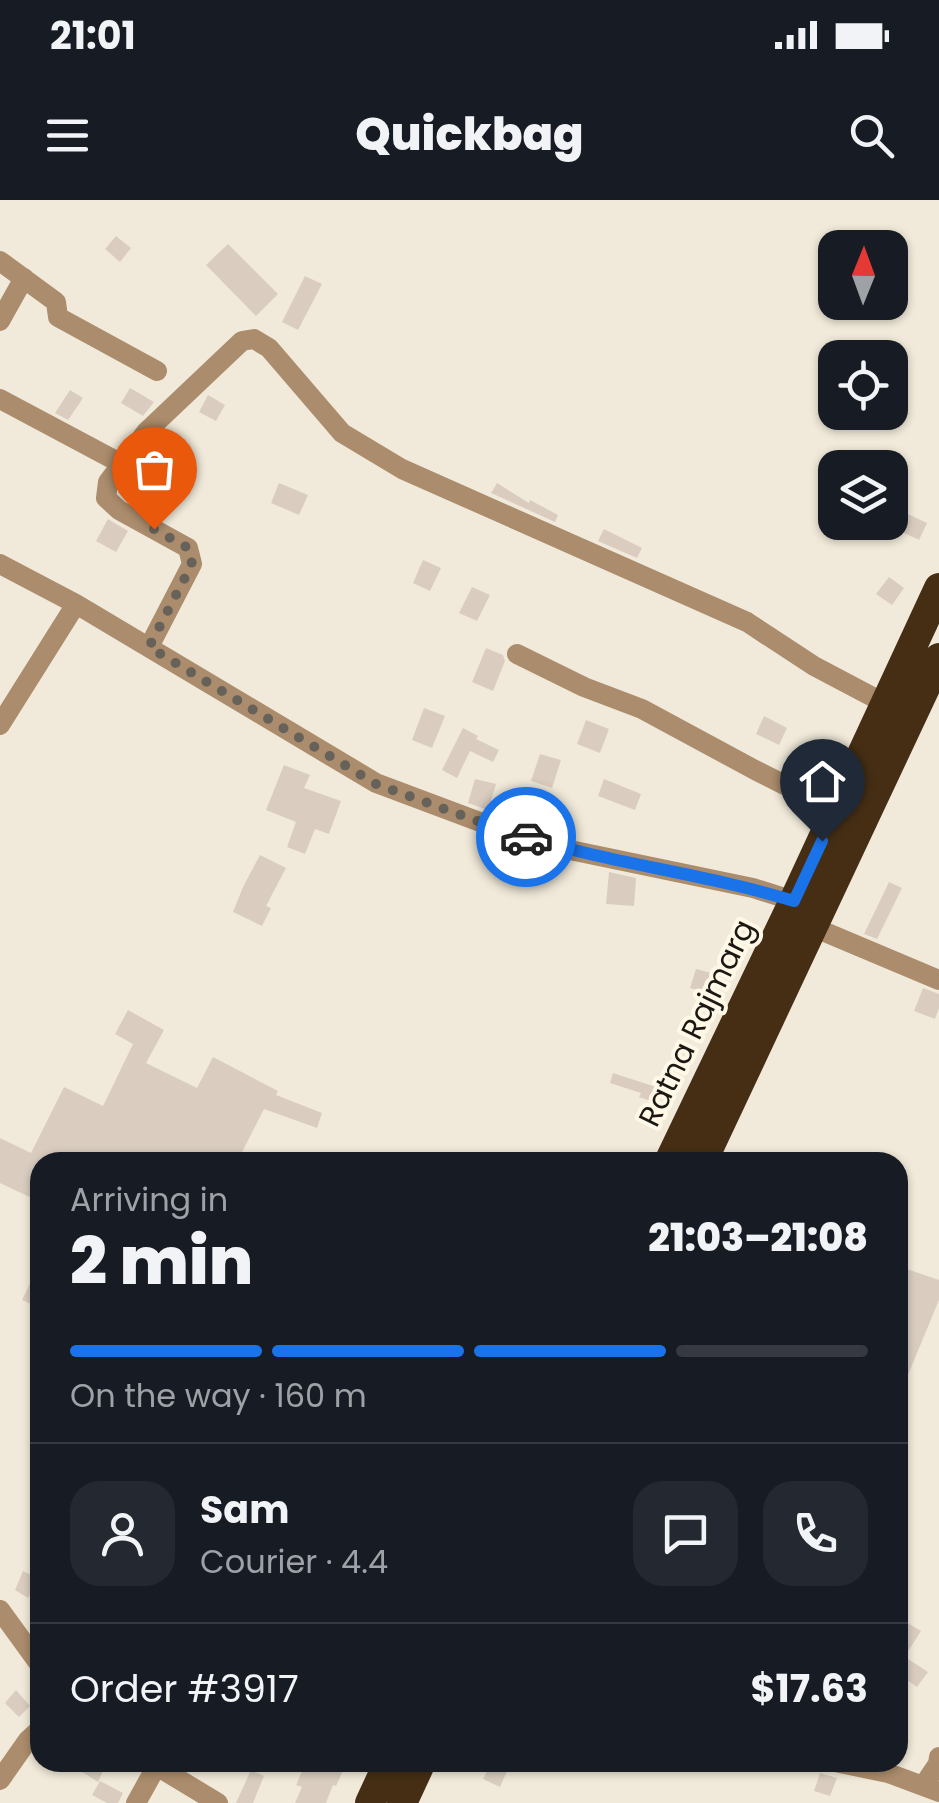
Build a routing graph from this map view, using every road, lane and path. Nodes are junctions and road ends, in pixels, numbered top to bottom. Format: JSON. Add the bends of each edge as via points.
{"nodes":[{"id":1,"x":0,"y":261,"type":"edge"},
{"id":2,"x":24,"y":278,"type":"junction"},
{"id":3,"x":0,"y":321,"type":"edge"},
{"id":4,"x":158,"y":372,"type":"dead end"},
{"id":5,"x":0,"y":399,"type":"edge"},
{"id":6,"x":122,"y":464,"type":"junction"},
{"id":7,"x":0,"y":564,"type":"edge"},
{"id":8,"x":939,"y":588,"type":"edge"},
{"id":9,"x":76,"y":604,"type":"junction"},
{"id":10,"x":149,"y":647,"type":"junction"},
{"id":11,"x":517,"y":654,"type":"dead end"},
{"id":12,"x":939,"y":658,"type":"edge"},
{"id":13,"x":886,"y":704,"type":"junction"},
{"id":14,"x":0,"y":726,"type":"edge"},
{"id":15,"x":836,"y":811,"type":"junction"},
{"id":16,"x":794,"y":901,"type":"junction"},
{"id":17,"x":813,"y":927,"type":"junction"},
{"id":18,"x":939,"y":980,"type":"edge"},
{"id":19,"x":674,"y":1152,"type":"edge"},
{"id":20,"x":707,"y":1152,"type":"edge"},
{"id":21,"x":0,"y":1610,"type":"edge"},
{"id":22,"x":30,"y":1650,"type":"edge"},
{"id":23,"x":30,"y":1738,"type":"edge"},
{"id":24,"x":939,"y":1758,"type":"edge"},
{"id":25,"x":150,"y":1772,"type":"edge"},
{"id":26,"x":165,"y":1772,"type":"edge"},
{"id":27,"x":412,"y":1772,"type":"edge"},
{"id":28,"x":888,"y":1772,"type":"edge"},
{"id":29,"x":0,"y":1780,"type":"edge"},
{"id":30,"x":931,"y":1789,"type":"edge"},
{"id":31,"x":391,"y":1794,"type":"edge"},
{"id":32,"x":136,"y":1803,"type":"edge"},
{"id":33,"x":218,"y":1803,"type":"edge"}],
"edges":[{"from":1,"to":2,"type":"street"},
{"from":2,"to":3,"type":"street"},
{"from":2,"to":4,"type":"street","via":[[56,302],[58,317]]},
{"from":5,"to":6,"type":"street"},
{"from":6,"to":10,"type":"street","via":[[108,482],[106,498],[188,548],[192,564]]},
{"from":6,"to":13,"type":"street","via":[[228,354],[254,339],[342,433],[402,469],[747,622]]},
{"from":7,"to":9,"type":"street"},
{"from":8,"to":13,"type":"highway","name":"Ratna Rajmarg"},
{"from":9,"to":10,"type":"street"},
{"from":9,"to":14,"type":"street"},
{"from":10,"to":16,"type":"street","via":[[376,784],[570,850]]},
{"from":11,"to":15,"type":"street","via":[[642,709]]},
{"from":12,"to":17,"type":"highway","name":"Ratna Rajmarg"},
{"from":13,"to":15,"type":"highway","name":"Ratna Rajmarg"},
{"from":15,"to":16,"type":"highway","name":"Ratna Rajmarg"},
{"from":16,"to":19,"type":"highway","name":"Ratna Rajmarg"},
{"from":17,"to":18,"type":"street"},
{"from":17,"to":20,"type":"highway","name":"Ratna Rajmarg"},
{"from":21,"to":22,"type":"street"},
{"from":23,"to":29,"type":"street"},
{"from":24,"to":30,"type":"street"},
{"from":25,"to":32,"type":"street"},
{"from":26,"to":33,"type":"street"},
{"from":27,"to":31,"type":"highway"},
{"from":28,"to":30,"type":"street"}]}
